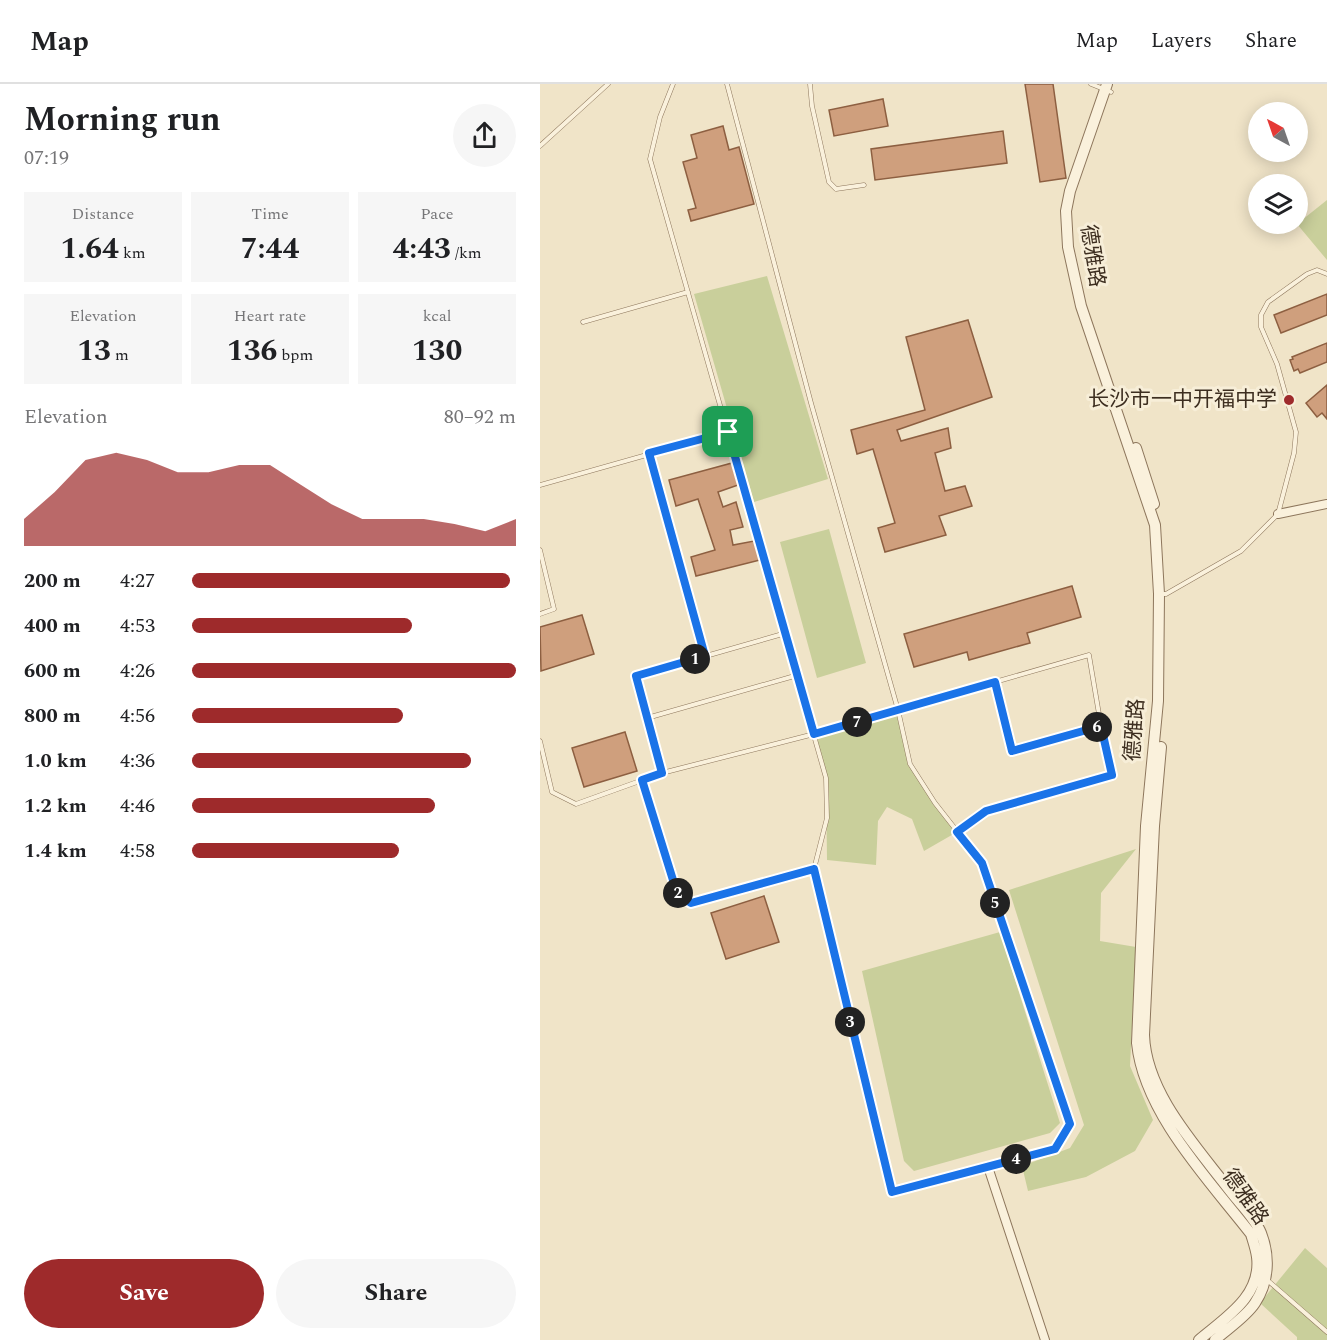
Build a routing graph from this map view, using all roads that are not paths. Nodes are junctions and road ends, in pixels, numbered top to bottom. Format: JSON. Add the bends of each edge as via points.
{"nodes":[{"id":1,"x":608,"y":84,"type":"edge"},
{"id":2,"x":673,"y":84,"type":"edge"},
{"id":3,"x":727,"y":84,"type":"edge"},
{"id":4,"x":810,"y":84,"type":"edge"},
{"id":5,"x":1090,"y":84,"type":"edge"},
{"id":6,"x":1109,"y":87,"type":"edge"},
{"id":7,"x":540,"y":146,"type":"edge"},
{"id":8,"x":864,"y":185,"type":"dead end"},
{"id":9,"x":1327,"y":274,"type":"edge"},
{"id":10,"x":688,"y":292,"type":"junction"},
{"id":11,"x":583,"y":321,"type":"dead end"},
{"id":12,"x":728,"y":432,"type":"junction"},
{"id":13,"x":649,"y":453,"type":"junction"},
{"id":14,"x":540,"y":485,"type":"edge"},
{"id":15,"x":1327,"y":504,"type":"edge"},
{"id":16,"x":1278,"y":514,"type":"junction"},
{"id":17,"x":540,"y":550,"type":"edge"},
{"id":18,"x":1163,"y":594,"type":"junction"},
{"id":19,"x":540,"y":614,"type":"edge"},
{"id":20,"x":786,"y":633,"type":"junction"},
{"id":21,"x":705,"y":656,"type":"junction"},
{"id":22,"x":798,"y":675,"type":"junction"},
{"id":23,"x":995,"y":682,"type":"junction"},
{"id":24,"x":898,"y":710,"type":"junction"},
{"id":25,"x":647,"y":718,"type":"junction"},
{"id":26,"x":1101,"y":726,"type":"junction"},
{"id":27,"x":814,"y":734,"type":"junction"},
{"id":28,"x":540,"y":741,"type":"edge"},
{"id":29,"x":662,"y":773,"type":"junction"},
{"id":30,"x":642,"y":780,"type":"junction"},
{"id":31,"x":957,"y":832,"type":"junction"},
{"id":32,"x":814,"y":869,"type":"junction"},
{"id":33,"x":988,"y":1167,"type":"junction"},
{"id":34,"x":1266,"y":1279,"type":"junction"},
{"id":35,"x":1327,"y":1332,"type":"edge"},
{"id":36,"x":1045,"y":1340,"type":"edge"},
{"id":37,"x":1199,"y":1340,"type":"edge"},
{"id":38,"x":1215,"y":1340,"type":"edge"}],
"edges":[{"from":1,"to":7,"type":"lane"},
{"from":2,"to":10,"type":"lane","via":[[650,159]]},
{"from":3,"to":24,"type":"lane","via":[[811,403]]},
{"from":4,"to":8,"type":"lane","via":[[829,182],[836,189]]},
{"from":5,"to":6,"type":"lane"},
{"from":6,"to":18,"type":"street","name":"德雅路","via":[[1075,196],[1072,244],[1086,302],[1161,526]]},
{"from":9,"to":16,"type":"lane","via":[[1317,270],[1307,274],[1268,302],[1261,315],[1261,327],[1277,364],[1296,432]]},
{"from":10,"to":11,"type":"lane"},
{"from":10,"to":12,"type":"lane"},
{"from":12,"to":13,"type":"lane"},
{"from":12,"to":20,"type":"lane"},
{"from":13,"to":14,"type":"lane"},
{"from":13,"to":21,"type":"lane"},
{"from":15,"to":16,"type":"street"},
{"from":16,"to":18,"type":"lane","via":[[1241,551]]},
{"from":17,"to":19,"type":"lane","via":[[554,609]]},
{"from":18,"to":34,"type":"street","name":"德雅路","via":[[1164,700],[1154,826],[1145,1045],[1150,1068],[1174,1118],[1260,1231],[1268,1263]]},
{"from":18,"to":37,"type":"street","name":"德雅路","via":[[1146,826],[1138,1059],[1166,1124],[1251,1234],[1257,1255],[1257,1274],[1247,1297]]},
{"from":20,"to":21,"type":"lane"},
{"from":20,"to":22,"type":"lane"},
{"from":21,"to":25,"type":"lane","via":[[636,676]]},
{"from":22,"to":25,"type":"lane"},
{"from":22,"to":27,"type":"lane"},
{"from":23,"to":24,"type":"lane"},
{"from":23,"to":26,"type":"lane","via":[[1012,751]]},
{"from":23,"to":26,"type":"lane","via":[[1089,655]]},
{"from":24,"to":27,"type":"lane"},
{"from":24,"to":31,"type":"lane","via":[[910,764]]},
{"from":25,"to":29,"type":"lane"},
{"from":26,"to":31,"type":"lane","via":[[1112,775],[986,811]]},
{"from":27,"to":29,"type":"lane"},
{"from":27,"to":32,"type":"lane","via":[[826,778],[827,818]]},
{"from":28,"to":30,"type":"lane","via":[[552,792],[576,804]]},
{"from":29,"to":30,"type":"lane"},
{"from":30,"to":32,"type":"lane","via":[[677,893],[691,903]]},
{"from":31,"to":33,"type":"lane","via":[[982,863],[1070,1124],[1055,1149]]},
{"from":32,"to":33,"type":"lane","via":[[892,1192]]},
{"from":33,"to":36,"type":"street"},
{"from":34,"to":35,"type":"lane"},
{"from":34,"to":38,"type":"street","name":"德雅路","via":[[1255,1304]]}]}
